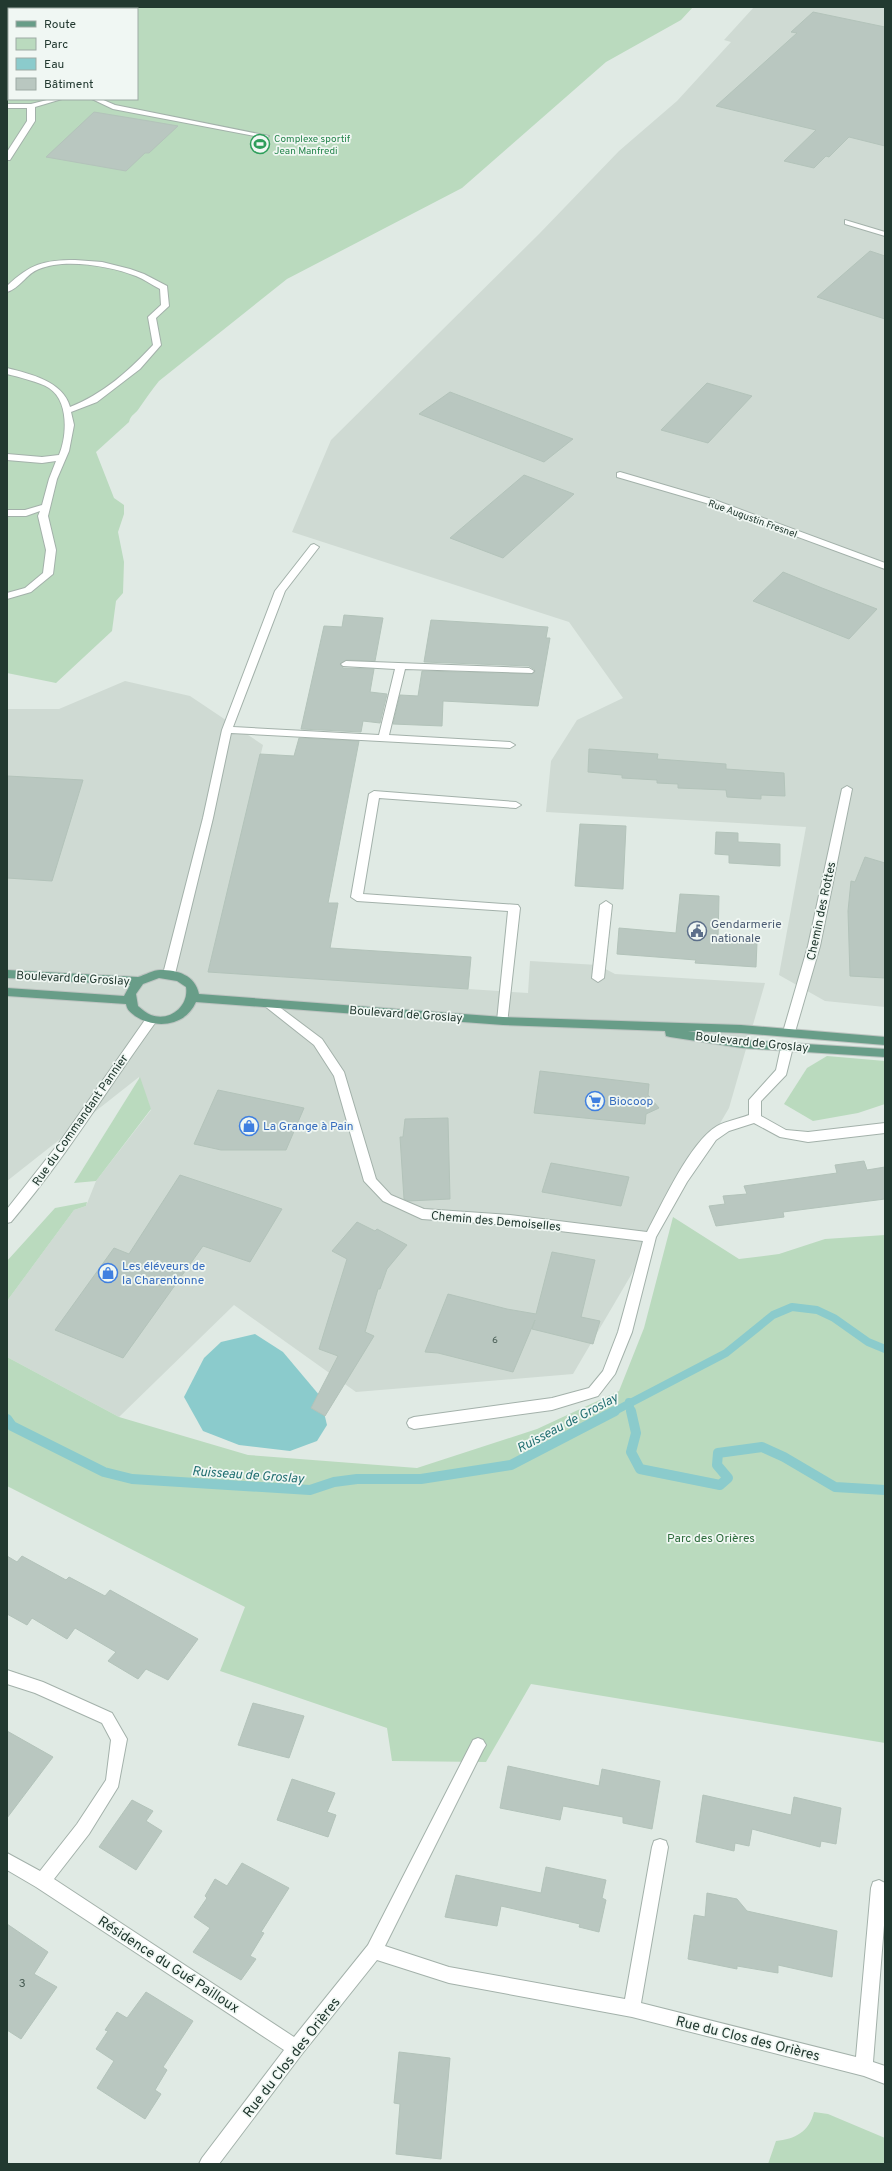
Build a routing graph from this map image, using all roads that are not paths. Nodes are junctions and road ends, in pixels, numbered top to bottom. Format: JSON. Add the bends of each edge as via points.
{"nodes":[{"id":1,"x":55,"y":100,"type":"edge"},
{"id":2,"x":97,"y":100,"type":"edge"},
{"id":3,"x":7,"y":106,"type":"edge"},
{"id":4,"x":31,"y":106,"type":"junction"},
{"id":5,"x":265,"y":136,"type":"dead end"},
{"id":6,"x":7,"y":158,"type":"edge"},
{"id":7,"x":848,"y":222,"type":"dead end"},
{"id":8,"x":885,"y":234,"type":"edge"},
{"id":9,"x":7,"y":290,"type":"edge"},
{"id":10,"x":7,"y":371,"type":"edge"},
{"id":11,"x":67,"y":411,"type":"junction"},
{"id":12,"x":7,"y":457,"type":"edge"},
{"id":13,"x":63,"y":457,"type":"junction"},
{"id":14,"x":620,"y":475,"type":"dead end"},
{"id":15,"x":46,"y":506,"type":"junction"},
{"id":16,"x":7,"y":513,"type":"edge"},
{"id":17,"x":314,"y":547,"type":"dead end"},
{"id":18,"x":885,"y":566,"type":"edge"},
{"id":19,"x":7,"y":596,"type":"edge"},
{"id":20,"x":346,"y":664,"type":"dead end"},
{"id":21,"x":401,"y":666,"type":"junction"},
{"id":22,"x":529,"y":671,"type":"dead end"},
{"id":23,"x":227,"y":730,"type":"junction"},
{"id":24,"x":383,"y":738,"type":"junction"},
{"id":25,"x":510,"y":745,"type":"dead end"},
{"id":26,"x":847,"y":789,"type":"dead end"},
{"id":27,"x":516,"y":805,"type":"dead end"},
{"id":28,"x":606,"y":905,"type":"dead end"},
{"id":29,"x":7,"y":974,"type":"edge"},
{"id":30,"x":169,"y":974,"type":"junction"},
{"id":31,"x":598,"y":978,"type":"dead end"},
{"id":32,"x":139,"y":982,"type":"junction"},
{"id":33,"x":7,"y":992,"type":"edge"},
{"id":34,"x":194,"y":998,"type":"junction"},
{"id":35,"x":129,"y":1000,"type":"junction"},
{"id":36,"x":270,"y":1004,"type":"junction"},
{"id":37,"x":151,"y":1020,"type":"junction"},
{"id":38,"x":503,"y":1021,"type":"junction"},
{"id":39,"x":620,"y":1026,"type":"junction"},
{"id":40,"x":789,"y":1032,"type":"junction"},
{"id":41,"x":885,"y":1040,"type":"edge"},
{"id":42,"x":787,"y":1047,"type":"junction"},
{"id":43,"x":885,"y":1053,"type":"edge"},
{"id":44,"x":755,"y":1118,"type":"junction"},
{"id":45,"x":885,"y":1128,"type":"edge"},
{"id":46,"x":7,"y":1218,"type":"edge"},
{"id":47,"x":650,"y":1237,"type":"junction"},
{"id":48,"x":414,"y":1423,"type":"dead end"},
{"id":49,"x":7,"y":1677,"type":"edge"},
{"id":50,"x":478,"y":1745,"type":"dead end"},
{"id":51,"x":660,"y":1847,"type":"dead end"},
{"id":52,"x":7,"y":1861,"type":"edge"},
{"id":53,"x":42,"y":1881,"type":"junction"},
{"id":54,"x":879,"y":1888,"type":"dead end"},
{"id":55,"x":374,"y":1951,"type":"junction"},
{"id":56,"x":632,"y":2008,"type":"junction"},
{"id":57,"x":296,"y":2048,"type":"junction"},
{"id":58,"x":864,"y":2067,"type":"junction"},
{"id":59,"x":885,"y":2076,"type":"edge"},
{"id":60,"x":208,"y":2164,"type":"edge"}],
"edges":[{"from":1,"to":4,"type":"street"},
{"from":2,"to":5,"type":"street","via":[[113,107]]},
{"from":3,"to":4,"type":"street"},
{"from":4,"to":6,"type":"street","via":[[31,121]]},
{"from":7,"to":8,"type":"street"},
{"from":9,"to":11,"type":"street","via":[[37,266],[65,261],[123,269],[164,288],[165,306],[152,317],[157,345],[137,367],[94,400]]},
{"from":10,"to":11,"type":"street","via":[[52,386],[64,401]]},
{"from":11,"to":13,"type":"street","via":[[70,425]]},
{"from":12,"to":13,"type":"street","via":[[42,460]]},
{"from":13,"to":15,"type":"street","via":[[53,479]]},
{"from":14,"to":18,"type":"street","name":"Rue Augustin Fresnel","via":[[709,501]]},
{"from":15,"to":16,"type":"street","via":[[26,513]]},
{"from":15,"to":19,"type":"street","via":[[43,516],[51,550],[48,574],[28,590]]},
{"from":17,"to":23,"type":"street","via":[[280,591]]},
{"from":20,"to":21,"type":"street"},
{"from":21,"to":22,"type":"street"},
{"from":21,"to":24,"type":"street"},
{"from":23,"to":24,"type":"street"},
{"from":23,"to":30,"type":"street"},
{"from":24,"to":25,"type":"street"},
{"from":26,"to":40,"type":"street","name":"Chemin des Rottes","via":[[814,946]]},
{"from":27,"to":38,"type":"street","via":[[374,794],[358,897],[514,908]]},
{"from":28,"to":31,"type":"street"},
{"from":29,"to":32,"type":"main road","name":"Boulevard de Groslay"},
{"from":30,"to":32,"type":"main road","via":[[148,977]]},
{"from":30,"to":34,"type":"main road","via":[[182,978],[191,985]]},
{"from":32,"to":35,"type":"main road","via":[[130,994]]},
{"from":33,"to":35,"type":"main road","name":"Boulevard de Groslay"},
{"from":34,"to":36,"type":"main road","name":"Boulevard de Groslay"},
{"from":34,"to":37,"type":"main road","via":[[180,1015],[164,1020]]},
{"from":35,"to":37,"type":"main road","via":[[136,1012]]},
{"from":36,"to":38,"type":"main road","name":"Boulevard de Groslay"},
{"from":36,"to":47,"type":"street","name":"Chemin des Demoiselles","via":[[318,1042],[340,1075],[370,1181],[387,1198],[422,1214],[510,1220]]},
{"from":37,"to":46,"type":"street","name":"Rue du Commandant Pannier","via":[[64,1148],[26,1198]]},
{"from":38,"to":39,"type":"main road","name":"Boulevard de Groslay"},
{"from":39,"to":40,"type":"main road","name":"Boulevard de Groslay"},
{"from":39,"to":42,"type":"main road","name":"Boulevard de Groslay","via":[[742,1044]]},
{"from":40,"to":41,"type":"main road","name":"Boulevard de Groslay"},
{"from":42,"to":43,"type":"main road","name":"Boulevard de Groslay"},
{"from":42,"to":44,"type":"street","via":[[782,1072],[755,1100]]},
{"from":44,"to":45,"type":"street","via":[[784,1134],[808,1137]]},
{"from":44,"to":47,"type":"street","via":[[720,1130],[707,1141]]},
{"from":47,"to":48,"type":"street","via":[[625,1332],[608,1374],[593,1392],[552,1404]]},
{"from":49,"to":53,"type":"street","via":[[38,1687],[107,1718],[118,1739],[113,1782],[83,1829]]},
{"from":50,"to":55,"type":"street","name":"Rue du Clos des Orières"},
{"from":51,"to":56,"type":"street"},
{"from":52,"to":53,"type":"street","name":"Résidence du Gué Pailloux"},
{"from":53,"to":57,"type":"street","name":"Résidence du Gué Pailloux"},
{"from":54,"to":58,"type":"street"},
{"from":55,"to":56,"type":"street","name":"Rue du Clos des Orières","via":[[449,1975]]},
{"from":55,"to":57,"type":"street","name":"Rue du Clos des Orières"},
{"from":56,"to":58,"type":"street","name":"Rue du Clos des Orières"},
{"from":57,"to":60,"type":"street","name":"Rue du Clos des Orières"},
{"from":58,"to":59,"type":"street","name":"Rue du Clos des Orières"}]}
